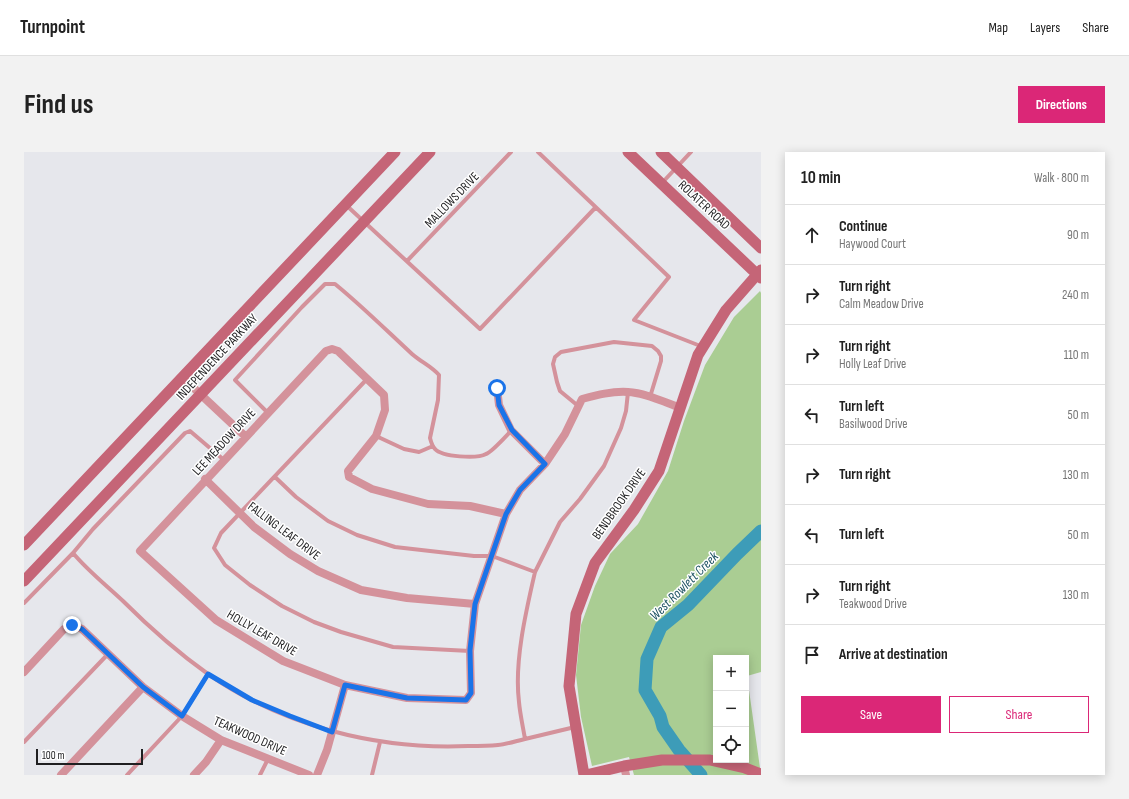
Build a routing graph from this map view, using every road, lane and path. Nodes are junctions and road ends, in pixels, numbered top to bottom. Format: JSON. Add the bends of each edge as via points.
{"nodes":[{"id":1,"x":395,"y":152,"type":"edge"},
{"id":2,"x":430,"y":152,"type":"edge"},
{"id":3,"x":511,"y":152,"type":"edge"},
{"id":4,"x":538,"y":152,"type":"edge"},
{"id":5,"x":628,"y":152,"type":"edge"},
{"id":6,"x":661,"y":152,"type":"edge"},
{"id":7,"x":691,"y":152,"type":"edge"},
{"id":8,"x":677,"y":167,"type":"junction"},
{"id":9,"x":661,"y":184,"type":"junction"},
{"id":10,"x":345,"y":205,"type":"junction"},
{"id":11,"x":595,"y":208,"type":"junction"},
{"id":12,"x":364,"y":222,"type":"junction"},
{"id":13,"x":761,"y":248,"type":"edge"},
{"id":14,"x":407,"y":261,"type":"junction"},
{"id":15,"x":760,"y":274,"type":"edge"},
{"id":16,"x":703,"y":348,"type":"junction"},
{"id":17,"x":182,"y":377,"type":"junction"},
{"id":18,"x":367,"y":379,"type":"junction"},
{"id":19,"x":497,"y":388,"type":"dead end"},
{"id":20,"x":628,"y":392,"type":"junction"},
{"id":21,"x":200,"y":394,"type":"junction"},
{"id":22,"x":650,"y":397,"type":"junction"},
{"id":23,"x":579,"y":402,"type":"junction"},
{"id":24,"x":681,"y":408,"type":"junction"},
{"id":25,"x":268,"y":413,"type":"junction"},
{"id":26,"x":512,"y":430,"type":"junction"},
{"id":27,"x":376,"y":436,"type":"junction"},
{"id":28,"x":246,"y":437,"type":"junction"},
{"id":29,"x":433,"y":446,"type":"junction"},
{"id":30,"x":224,"y":460,"type":"junction"},
{"id":31,"x":545,"y":464,"type":"junction"},
{"id":32,"x":275,"y":477,"type":"junction"},
{"id":33,"x":205,"y":480,"type":"junction"},
{"id":34,"x":240,"y":513,"type":"junction"},
{"id":35,"x":506,"y":514,"type":"junction"},
{"id":36,"x":24,"y":545,"type":"edge"},
{"id":37,"x":140,"y":551,"type":"joint"},
{"id":38,"x":73,"y":553,"type":"junction"},
{"id":39,"x":492,"y":556,"type":"junction"},
{"id":40,"x":535,"y":572,"type":"junction"},
{"id":41,"x":24,"y":581,"type":"edge"},
{"id":42,"x":24,"y":603,"type":"edge"},
{"id":43,"x":475,"y":604,"type":"junction"},
{"id":44,"x":470,"y":650,"type":"junction"},
{"id":45,"x":108,"y":654,"type":"junction"},
{"id":46,"x":24,"y":672,"type":"edge"},
{"id":47,"x":208,"y":674,"type":"junction"},
{"id":48,"x":345,"y":685,"type":"junction"},
{"id":49,"x":143,"y":687,"type":"junction"},
{"id":50,"x":182,"y":716,"type":"junction"},
{"id":51,"x":576,"y":727,"type":"junction"},
{"id":52,"x":332,"y":732,"type":"junction"},
{"id":53,"x":525,"y":739,"type":"junction"},
{"id":54,"x":221,"y":740,"type":"junction"},
{"id":55,"x":24,"y":742,"type":"edge"},
{"id":56,"x":380,"y":742,"type":"junction"},
{"id":57,"x":268,"y":759,"type":"junction"},
{"id":58,"x":625,"y":770,"type":"edge"},
{"id":59,"x":761,"y":774,"type":"edge"},
{"id":60,"x":61,"y":775,"type":"edge"},
{"id":61,"x":127,"y":775,"type":"edge"},
{"id":62,"x":194,"y":775,"type":"edge"},
{"id":63,"x":260,"y":775,"type":"edge"},
{"id":64,"x":309,"y":775,"type":"edge"},
{"id":65,"x":317,"y":775,"type":"edge"},
{"id":66,"x":372,"y":775,"type":"edge"},
{"id":67,"x":585,"y":775,"type":"edge"}],
"edges":[{"from":1,"to":10,"type":"main road","name":"INDEPENDENCE PARKWAY"},
{"from":2,"to":12,"type":"main road","name":"INDEPENDENCE PARKWAY"},
{"from":3,"to":14,"type":"lane","name":"MALLOWS DRIVE"},
{"from":4,"to":11,"type":"lane"},
{"from":5,"to":9,"type":"main road","name":"ROLATER ROAD"},
{"from":6,"to":8,"type":"main road","name":"ROLATER ROAD"},
{"from":7,"to":8,"type":"lane"},
{"from":8,"to":9,"type":"lane"},
{"from":8,"to":13,"type":"main road","name":"ROLATER ROAD"},
{"from":9,"to":15,"type":"main road","name":"ROLATER ROAD"},
{"from":10,"to":12,"type":"lane"},
{"from":10,"to":17,"type":"main road","name":"INDEPENDENCE PARKWAY"},
{"from":11,"to":14,"type":"lane","via":[[480,329]]},
{"from":11,"to":16,"type":"lane","via":[[669,277],[634,320]]},
{"from":12,"to":14,"type":"lane"},
{"from":12,"to":21,"type":"main road","name":"INDEPENDENCE PARKWAY"},
{"from":15,"to":16,"type":"main road","name":"BENDBROOK DRIVE","via":[[726,310]]},
{"from":16,"to":24,"type":"main road","name":"BENDBROOK DRIVE","via":[[698,355]]},
{"from":17,"to":21,"type":"street"},
{"from":17,"to":36,"type":"main road","name":"INDEPENDENCE PARKWAY"},
{"from":18,"to":25,"type":"street","name":"LEE MEADOW DRIVE","via":[[338,351],[326,351]]},
{"from":18,"to":27,"type":"street","via":[[384,395],[384,410]]},
{"from":18,"to":32,"type":"lane"},
{"from":19,"to":26,"type":"street","via":[[499,405]]},
{"from":20,"to":22,"type":"street"},
{"from":20,"to":23,"type":"street","via":[[606,394]]},
{"from":20,"to":40,"type":"lane","via":[[621,428],[604,466],[560,522]]},
{"from":21,"to":28,"type":"street"},
{"from":21,"to":41,"type":"main road","name":"INDEPENDENCE PARKWAY"},
{"from":22,"to":23,"type":"lane","via":[[662,361],[658,351],[652,346],[614,342],[561,352],[555,357],[553,364],[560,391]]},
{"from":22,"to":24,"type":"street"},
{"from":23,"to":31,"type":"street","via":[[565,434]]},
{"from":24,"to":51,"type":"main road","name":"BENDBROOK DRIVE","via":[[659,472],[595,563],[576,614],[569,686]]},
{"from":25,"to":28,"type":"street","name":"LEE MEADOW DRIVE"},
{"from":25,"to":29,"type":"lane","via":[[235,380],[325,284],[335,284],[414,356],[439,375],[438,400],[430,438]]},
{"from":26,"to":29,"type":"lane","via":[[487,454],[476,457],[446,455]]},
{"from":26,"to":31,"type":"street"},
{"from":27,"to":29,"type":"lane","via":[[404,449],[419,452]]},
{"from":27,"to":35,"type":"street","via":[[348,472],[349,477],[372,489],[428,504],[470,506]]},
{"from":28,"to":30,"type":"street","name":"LEE MEADOW DRIVE"},
{"from":30,"to":33,"type":"street","name":"LEE MEADOW DRIVE"},
{"from":30,"to":38,"type":"lane","via":[[190,431],[184,433]]},
{"from":31,"to":35,"type":"street","via":[[520,490]]},
{"from":32,"to":34,"type":"lane"},
{"from":32,"to":39,"type":"lane","via":[[328,521],[357,535],[395,547]]},
{"from":33,"to":34,"type":"street","name":"FALLING LEAF DRIVE"},
{"from":33,"to":37,"type":"street","name":"LEE MEADOW DRIVE"},
{"from":34,"to":43,"type":"street","name":"FALLING LEAF DRIVE","via":[[290,554],[318,571],[361,590],[407,598]]},
{"from":34,"to":44,"type":"lane","via":[[221,533],[214,548],[225,565],[282,606],[341,632],[394,647]]},
{"from":35,"to":39,"type":"street"},
{"from":37,"to":48,"type":"street","name":"HOLLY LEAF DRIVE","via":[[216,620],[283,661]]},
{"from":38,"to":42,"type":"lane"},
{"from":38,"to":47,"type":"lane","via":[[136,614]]},
{"from":39,"to":40,"type":"lane"},
{"from":39,"to":43,"type":"street"},
{"from":40,"to":53,"type":"lane","via":[[519,662],[518,702]]},
{"from":43,"to":44,"type":"street"},
{"from":44,"to":48,"type":"street","name":"HOLLY LEAF DRIVE","via":[[471,693],[466,700],[407,698]]},
{"from":45,"to":46,"type":"street","name":"TEAKWOOD DRIVE","via":[[82,629],[72,625],[64,629]]},
{"from":45,"to":49,"type":"street","name":"TEAKWOOD DRIVE"},
{"from":45,"to":55,"type":"lane"},
{"from":47,"to":50,"type":"lane"},
{"from":47,"to":52,"type":"lane","via":[[252,700]]},
{"from":48,"to":52,"type":"street"},
{"from":49,"to":50,"type":"street","name":"TEAKWOOD DRIVE"},
{"from":49,"to":60,"type":"street"},
{"from":50,"to":54,"type":"street","name":"TEAKWOOD DRIVE"},
{"from":50,"to":61,"type":"lane"},
{"from":51,"to":53,"type":"lane"},
{"from":51,"to":67,"type":"main road","name":"BENDBROOK DRIVE"},
{"from":52,"to":56,"type":"lane"},
{"from":52,"to":65,"type":"street"},
{"from":53,"to":56,"type":"lane","via":[[499,745],[444,747]]},
{"from":54,"to":57,"type":"street","name":"TEAKWOOD DRIVE"},
{"from":54,"to":62,"type":"street"},
{"from":56,"to":66,"type":"lane"},
{"from":57,"to":63,"type":"lane"},
{"from":57,"to":64,"type":"street","name":"TEAKWOOD DRIVE"},
{"from":58,"to":59,"type":"main road","via":[[662,760],[710,760]]},
{"from":58,"to":67,"type":"main road"}]}
